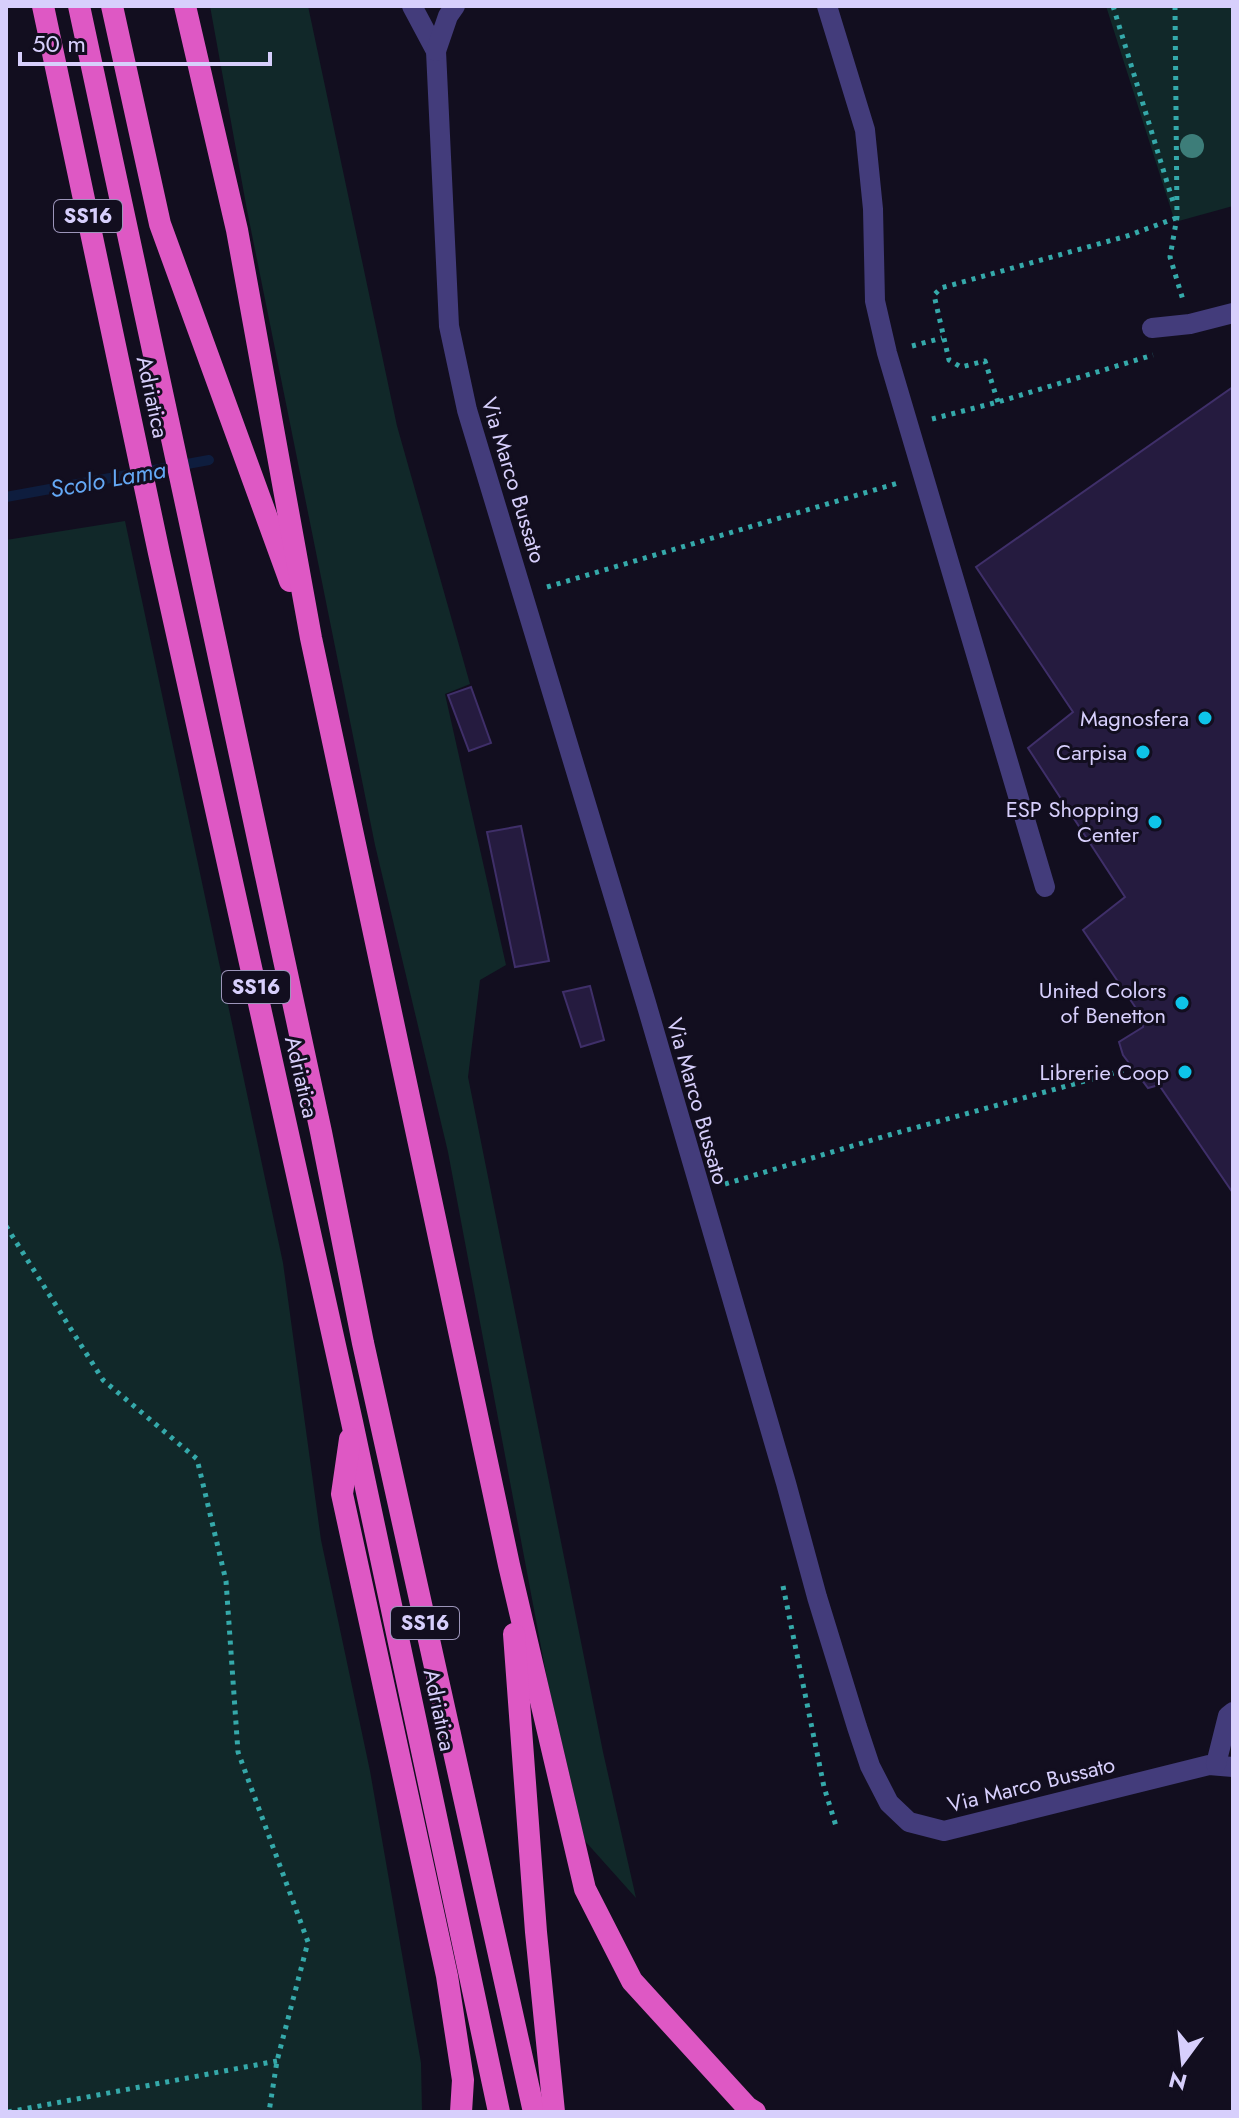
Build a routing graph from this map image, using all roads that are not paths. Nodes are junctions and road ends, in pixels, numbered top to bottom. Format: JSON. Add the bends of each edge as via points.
{"nodes":[{"id":1,"x":43,"y":6,"type":"edge"},
{"id":2,"x":79,"y":6,"type":"edge"},
{"id":3,"x":112,"y":6,"type":"edge"},
{"id":4,"x":185,"y":6,"type":"edge"},
{"id":5,"x":412,"y":6,"type":"edge"},
{"id":6,"x":455,"y":6,"type":"edge"},
{"id":7,"x":827,"y":6,"type":"edge"},
{"id":8,"x":436,"y":51,"type":"junction"},
{"id":9,"x":1233,"y":313,"type":"edge"},
{"id":10,"x":1152,"y":328,"type":"dead end"},
{"id":11,"x":311,"y":638,"type":"junction"},
{"id":12,"x":1045,"y":887,"type":"dead end"},
{"id":13,"x":352,"y":1422,"type":"junction"},
{"id":14,"x":509,"y":1565,"type":"junction"},
{"id":15,"x":1233,"y":1712,"type":"edge"},
{"id":16,"x":1225,"y":1766,"type":"edge"},
{"id":17,"x":461,"y":2112,"type":"edge"},
{"id":18,"x":499,"y":2112,"type":"edge"},
{"id":19,"x":534,"y":2112,"type":"edge"},
{"id":20,"x":554,"y":2112,"type":"edge"},
{"id":21,"x":755,"y":2112,"type":"edge"}],
"edges":[{"from":1,"to":13,"type":"highway","name":"Adriatica","number":"SS16"},
{"from":2,"to":19,"type":"highway","name":"Adriatica","number":"SS16","via":[[363,1343]]},
{"from":3,"to":11,"type":"highway","via":[[160,224]]},
{"from":4,"to":11,"type":"highway","via":[[237,230]]},
{"from":5,"to":8,"type":"street","name":"Via Marco Bussato"},
{"from":6,"to":8,"type":"street","name":"Via Marco Bussato"},
{"from":7,"to":12,"type":"street","via":[[865,130],[875,301],[891,368]]},
{"from":8,"to":16,"type":"street","name":"Via Marco Bussato","via":[[449,326],[467,410],[870,1766],[889,1803],[909,1822],[944,1831],[1163,1775]]},
{"from":9,"to":10,"type":"street"},
{"from":11,"to":14,"type":"highway"},
{"from":13,"to":17,"type":"highway","number":"SS16","via":[[342,1494],[447,1976],[463,2080]]},
{"from":13,"to":18,"type":"highway","name":"Adriatica","number":"SS16"},
{"from":14,"to":20,"type":"highway"},
{"from":14,"to":21,"type":"highway","via":[[585,1889],[632,1981]]},
{"from":15,"to":16,"type":"street","via":[[1228,1716]]}]}
